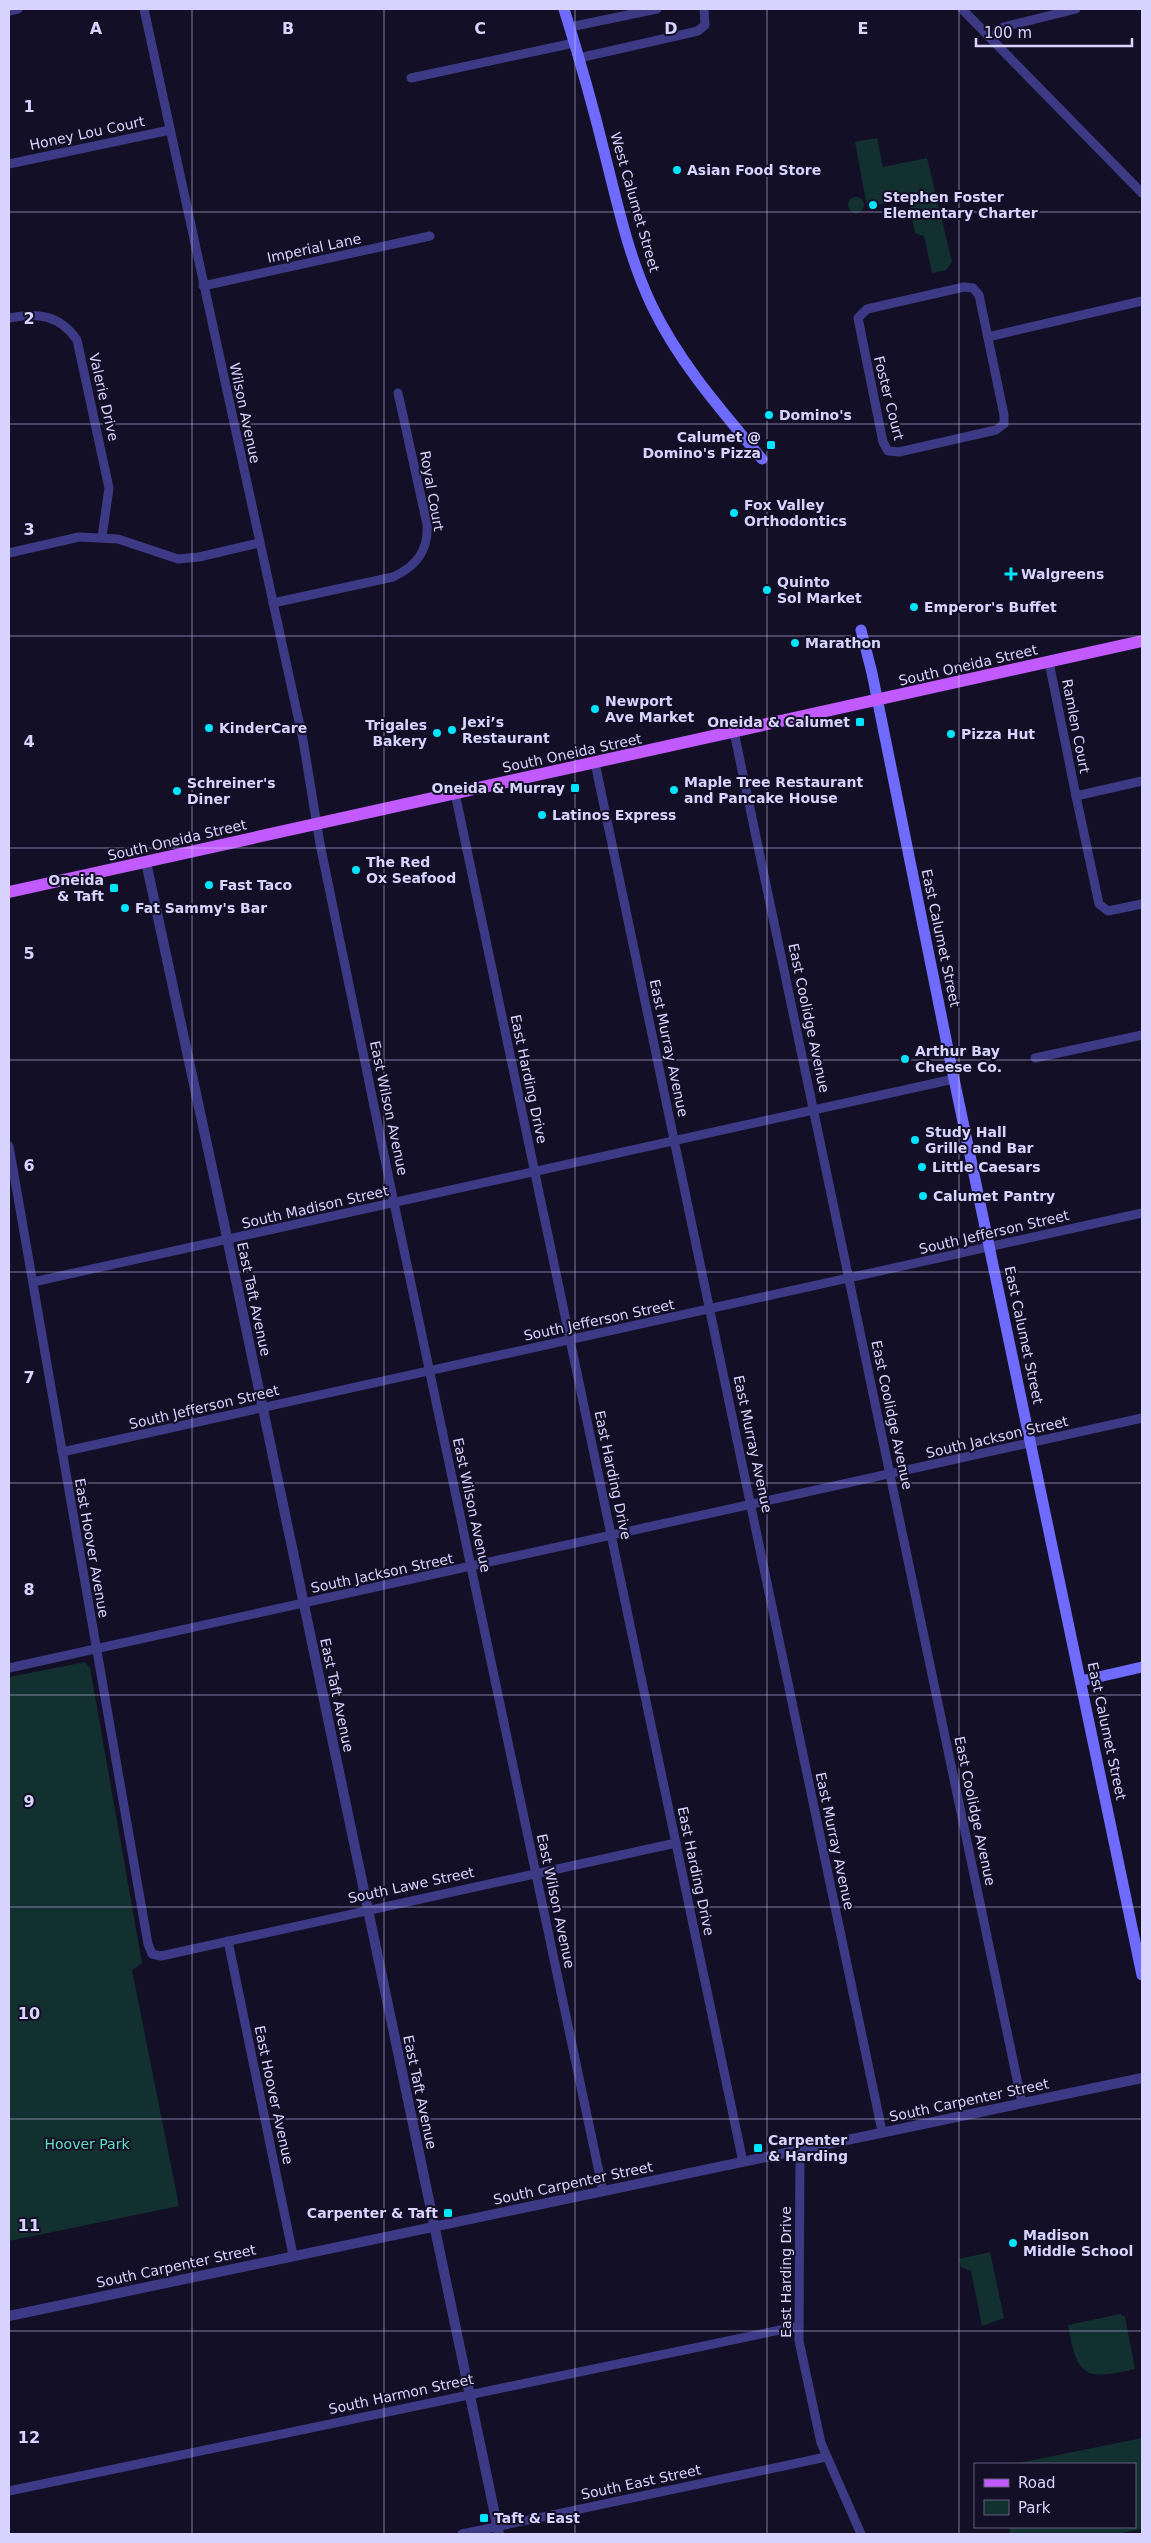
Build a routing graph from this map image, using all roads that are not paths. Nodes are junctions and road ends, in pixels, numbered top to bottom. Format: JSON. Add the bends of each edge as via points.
{"nodes":[{"id":1,"x":18,"y":9,"type":"edge"},
{"id":2,"x":144,"y":9,"type":"edge"},
{"id":3,"x":564,"y":9,"type":"edge"},
{"id":4,"x":657,"y":9,"type":"edge"},
{"id":5,"x":704,"y":9,"type":"edge"},
{"id":6,"x":962,"y":9,"type":"edge"},
{"id":7,"x":1076,"y":9,"type":"edge"},
{"id":8,"x":9,"y":11,"type":"edge"},
{"id":9,"x":570,"y":27,"type":"junction"},
{"id":10,"x":991,"y":38,"type":"junction"},
{"id":11,"x":574,"y":43,"type":"junction"},
{"id":12,"x":579,"y":58,"type":"junction"},
{"id":13,"x":411,"y":78,"type":"dead end"},
{"id":14,"x":170,"y":130,"type":"junction"},
{"id":15,"x":9,"y":164,"type":"edge"},
{"id":16,"x":1142,"y":193,"type":"edge"},
{"id":17,"x":430,"y":236,"type":"dead end"},
{"id":18,"x":203,"y":286,"type":"junction"},
{"id":19,"x":1142,"y":301,"type":"edge"},
{"id":20,"x":9,"y":318,"type":"edge"},
{"id":21,"x":988,"y":337,"type":"junction"},
{"id":22,"x":398,"y":393,"type":"dead end"},
{"id":23,"x":762,"y":460,"type":"dead end"},
{"id":24,"x":102,"y":537,"type":"junction"},
{"id":25,"x":259,"y":543,"type":"junction"},
{"id":26,"x":9,"y":553,"type":"edge"},
{"id":27,"x":273,"y":604,"type":"junction"},
{"id":28,"x":861,"y":630,"type":"dead end"},
{"id":29,"x":1142,"y":641,"type":"edge"},
{"id":30,"x":1049,"y":662,"type":"junction"},
{"id":31,"x":877,"y":700,"type":"junction"},
{"id":32,"x":734,"y":732,"type":"junction"},
{"id":33,"x":595,"y":763,"type":"junction"},
{"id":34,"x":1142,"y":781,"type":"edge"},
{"id":35,"x":455,"y":794,"type":"junction"},
{"id":36,"x":1076,"y":796,"type":"junction"},
{"id":37,"x":317,"y":824,"type":"junction"},
{"id":38,"x":146,"y":862,"type":"junction"},
{"id":39,"x":9,"y":892,"type":"edge"},
{"id":40,"x":1142,"y":904,"type":"edge"},
{"id":41,"x":1142,"y":1035,"type":"edge"},
{"id":42,"x":1036,"y":1058,"type":"dead end"},
{"id":43,"x":954,"y":1078,"type":"junction"},
{"id":44,"x":814,"y":1110,"type":"junction"},
{"id":45,"x":675,"y":1141,"type":"junction"},
{"id":46,"x":9,"y":1146,"type":"edge"},
{"id":47,"x":535,"y":1172,"type":"junction"},
{"id":48,"x":394,"y":1203,"type":"junction"},
{"id":49,"x":1142,"y":1213,"type":"edge"},
{"id":50,"x":227,"y":1240,"type":"junction"},
{"id":51,"x":990,"y":1246,"type":"junction"},
{"id":52,"x":850,"y":1279,"type":"junction"},
{"id":53,"x":33,"y":1282,"type":"junction"},
{"id":54,"x":710,"y":1310,"type":"junction"},
{"id":55,"x":570,"y":1340,"type":"junction"},
{"id":56,"x":430,"y":1371,"type":"junction"},
{"id":57,"x":263,"y":1408,"type":"junction"},
{"id":58,"x":1142,"y":1418,"type":"edge"},
{"id":59,"x":1031,"y":1443,"type":"junction"},
{"id":60,"x":62,"y":1452,"type":"junction"},
{"id":61,"x":890,"y":1475,"type":"junction"},
{"id":62,"x":752,"y":1506,"type":"junction"},
{"id":63,"x":612,"y":1536,"type":"junction"},
{"id":64,"x":471,"y":1567,"type":"junction"},
{"id":65,"x":304,"y":1604,"type":"junction"},
{"id":66,"x":96,"y":1650,"type":"junction"},
{"id":67,"x":1142,"y":1667,"type":"edge"},
{"id":68,"x":9,"y":1668,"type":"edge"},
{"id":69,"x":1081,"y":1681,"type":"junction"},
{"id":70,"x":676,"y":1843,"type":"junction"},
{"id":71,"x":536,"y":1874,"type":"junction"},
{"id":72,"x":367,"y":1910,"type":"junction"},
{"id":73,"x":228,"y":1941,"type":"junction"},
{"id":74,"x":152,"y":1954,"type":"joint"},
{"id":75,"x":1142,"y":1975,"type":"edge"},
{"id":76,"x":1142,"y":2078,"type":"edge"},
{"id":77,"x":1022,"y":2103,"type":"junction"},
{"id":78,"x":882,"y":2132,"type":"junction"},
{"id":79,"x":800,"y":2150,"type":"junction"},
{"id":80,"x":743,"y":2162,"type":"junction"},
{"id":81,"x":603,"y":2191,"type":"junction"},
{"id":82,"x":434,"y":2226,"type":"junction"},
{"id":83,"x":293,"y":2255,"type":"junction"},
{"id":84,"x":9,"y":2316,"type":"edge"},
{"id":85,"x":799,"y":2326,"type":"junction"},
{"id":86,"x":469,"y":2394,"type":"junction"},
{"id":87,"x":826,"y":2457,"type":"junction"},
{"id":88,"x":9,"y":2491,"type":"edge"},
{"id":89,"x":498,"y":2531,"type":"edge"},
{"id":90,"x":462,"y":2534,"type":"edge"},
{"id":91,"x":861,"y":2534,"type":"edge"}],
"edges":[{"from":1,"to":8,"type":"street"},
{"from":2,"to":14,"type":"street","name":"Wilson Avenue"},
{"from":3,"to":9,"type":"main road","name":"West Calumet Street"},
{"from":4,"to":9,"type":"street"},
{"from":5,"to":12,"type":"street","via":[[706,25],[698,31]]},
{"from":6,"to":10,"type":"street"},
{"from":7,"to":10,"type":"street","via":[[1003,27]]},
{"from":9,"to":11,"type":"main road","name":"West Calumet Street"},
{"from":10,"to":16,"type":"street"},
{"from":11,"to":12,"type":"main road","name":"West Calumet Street"},
{"from":11,"to":13,"type":"street"},
{"from":12,"to":23,"type":"main road","name":"West Calumet Street","via":[[627,241],[652,306],[686,365]]},
{"from":14,"to":15,"type":"street","name":"Honey Lou Court"},
{"from":14,"to":18,"type":"street","name":"Wilson Avenue"},
{"from":17,"to":18,"type":"street","name":"Imperial Lane"},
{"from":18,"to":25,"type":"street","name":"Wilson Avenue"},
{"from":19,"to":21,"type":"street"},
{"from":20,"to":24,"type":"street","name":"Valerie Drive","via":[[30,315],[51,318],[70,330],[76,340],[108,488]]},
{"from":21,"to":21,"type":"street","name":"Foster Court","via":[[1004,424],[996,430],[899,452],[888,450],[883,442],[857,323],[860,314],[867,309],[969,286],[979,295]]},
{"from":22,"to":27,"type":"street","name":"Royal Court","via":[[426,524],[427,542],[419,559],[405,572],[393,577]]},
{"from":24,"to":25,"type":"street","via":[[118,539],[178,559]]},
{"from":24,"to":26,"type":"street","via":[[79,537]]},
{"from":25,"to":27,"type":"street","name":"Wilson Avenue"},
{"from":27,"to":37,"type":"street","name":"Wilson Avenue"},
{"from":28,"to":31,"type":"main road"},
{"from":29,"to":30,"type":"main road","name":"South Oneida Street"},
{"from":30,"to":31,"type":"main road","name":"South Oneida Street"},
{"from":30,"to":36,"type":"street","name":"Ramlen Court"},
{"from":31,"to":32,"type":"main road","name":"South Oneida Street"},
{"from":31,"to":43,"type":"main road","name":"East Calumet Street"},
{"from":32,"to":33,"type":"main road","name":"South Oneida Street"},
{"from":32,"to":44,"type":"street","name":"East Coolidge Avenue"},
{"from":33,"to":35,"type":"main road","name":"South Oneida Street"},
{"from":33,"to":45,"type":"street","name":"East Murray Avenue"},
{"from":34,"to":36,"type":"street","name":"Ramlen Court"},
{"from":35,"to":37,"type":"main road","name":"South Oneida Street"},
{"from":35,"to":47,"type":"street","name":"East Harding Drive"},
{"from":36,"to":40,"type":"street","name":"Ramlen Court","via":[[1099,904],[1108,911]]},
{"from":37,"to":38,"type":"main road","name":"South Oneida Street"},
{"from":37,"to":48,"type":"street","name":"East Wilson Avenue"},
{"from":38,"to":39,"type":"main road","name":"South Oneida Street"},
{"from":38,"to":50,"type":"street","name":"East Taft Avenue"},
{"from":41,"to":42,"type":"street"},
{"from":43,"to":44,"type":"street","name":"South Madison Street"},
{"from":43,"to":51,"type":"main road","name":"East Calumet Street"},
{"from":44,"to":45,"type":"street","name":"South Madison Street"},
{"from":44,"to":52,"type":"street","name":"East Coolidge Avenue"},
{"from":45,"to":47,"type":"street","name":"South Madison Street"},
{"from":45,"to":54,"type":"street","name":"East Murray Avenue"},
{"from":46,"to":53,"type":"street","name":"East Hoover Avenue"},
{"from":47,"to":48,"type":"street","name":"South Madison Street"},
{"from":47,"to":55,"type":"street","name":"East Harding Drive"},
{"from":48,"to":50,"type":"street","name":"South Madison Street"},
{"from":48,"to":56,"type":"street","name":"East Wilson Avenue"},
{"from":49,"to":51,"type":"street","name":"South Jefferson Street"},
{"from":50,"to":53,"type":"street","name":"South Madison Street"},
{"from":50,"to":57,"type":"street","name":"East Taft Avenue"},
{"from":51,"to":52,"type":"street","name":"South Jefferson Street"},
{"from":51,"to":59,"type":"main road","name":"East Calumet Street"},
{"from":52,"to":54,"type":"street","name":"South Jefferson Street"},
{"from":52,"to":61,"type":"street","name":"East Coolidge Avenue"},
{"from":53,"to":60,"type":"street","name":"East Hoover Avenue"},
{"from":54,"to":55,"type":"street","name":"South Jefferson Street"},
{"from":54,"to":62,"type":"street","name":"East Murray Avenue"},
{"from":55,"to":56,"type":"street","name":"South Jefferson Street"},
{"from":55,"to":63,"type":"street","name":"East Harding Drive"},
{"from":56,"to":57,"type":"street","name":"South Jefferson Street"},
{"from":56,"to":64,"type":"street","name":"East Wilson Avenue"},
{"from":57,"to":60,"type":"street","name":"South Jefferson Street"},
{"from":57,"to":65,"type":"street","name":"East Taft Avenue"},
{"from":58,"to":59,"type":"street","name":"South Jackson Street"},
{"from":59,"to":61,"type":"street","name":"South Jackson Street"},
{"from":59,"to":69,"type":"main road","name":"East Calumet Street"},
{"from":60,"to":66,"type":"street","name":"East Hoover Avenue"},
{"from":61,"to":62,"type":"street","name":"South Jackson Street"},
{"from":61,"to":77,"type":"street","name":"East Coolidge Avenue"},
{"from":62,"to":63,"type":"street","name":"South Jackson Street"},
{"from":62,"to":78,"type":"street","name":"East Murray Avenue"},
{"from":63,"to":64,"type":"street","name":"South Jackson Street"},
{"from":63,"to":70,"type":"street","name":"East Harding Drive"},
{"from":64,"to":65,"type":"street","name":"South Jackson Street"},
{"from":64,"to":71,"type":"street","name":"East Wilson Avenue"},
{"from":65,"to":66,"type":"street","name":"South Jackson Street"},
{"from":65,"to":72,"type":"street","name":"East Taft Avenue"},
{"from":66,"to":68,"type":"street","name":"South Jackson Street"},
{"from":66,"to":74,"type":"street","name":"East Hoover Avenue"},
{"from":67,"to":69,"type":"main road"},
{"from":69,"to":75,"type":"main road","name":"East Calumet Street"},
{"from":70,"to":71,"type":"street","name":"South Lawe Street"},
{"from":70,"to":80,"type":"street","name":"East Harding Drive"},
{"from":71,"to":72,"type":"street","name":"South Lawe Street"},
{"from":71,"to":81,"type":"street","name":"East Wilson Avenue"},
{"from":72,"to":73,"type":"street","name":"South Lawe Street"},
{"from":72,"to":82,"type":"street","name":"East Taft Avenue"},
{"from":73,"to":74,"type":"street","name":"South Lawe Street","via":[[161,1956]]},
{"from":73,"to":83,"type":"street","name":"East Hoover Avenue"},
{"from":76,"to":77,"type":"street","name":"South Carpenter Street"},
{"from":77,"to":78,"type":"street","name":"South Carpenter Street"},
{"from":78,"to":79,"type":"street","name":"South Carpenter Street"},
{"from":79,"to":80,"type":"street","name":"South Carpenter Street"},
{"from":79,"to":85,"type":"street","name":"East Harding Drive"},
{"from":80,"to":81,"type":"street","name":"South Carpenter Street"},
{"from":81,"to":82,"type":"street","name":"South Carpenter Street"},
{"from":82,"to":83,"type":"street","name":"South Carpenter Street"},
{"from":82,"to":86,"type":"street","name":"East Taft Avenue"},
{"from":83,"to":84,"type":"street","name":"South Carpenter Street"},
{"from":85,"to":86,"type":"street","name":"South Harmon Street"},
{"from":85,"to":87,"type":"street","name":"East Harding Drive","via":[[802,2354]]},
{"from":86,"to":88,"type":"street","name":"South Harmon Street"},
{"from":86,"to":89,"type":"street","name":"East Taft Avenue"},
{"from":87,"to":89,"type":"street","name":"South East Street"},
{"from":87,"to":91,"type":"street","name":"East Harding Drive"},
{"from":89,"to":90,"type":"street","name":"South East Street"}]}
